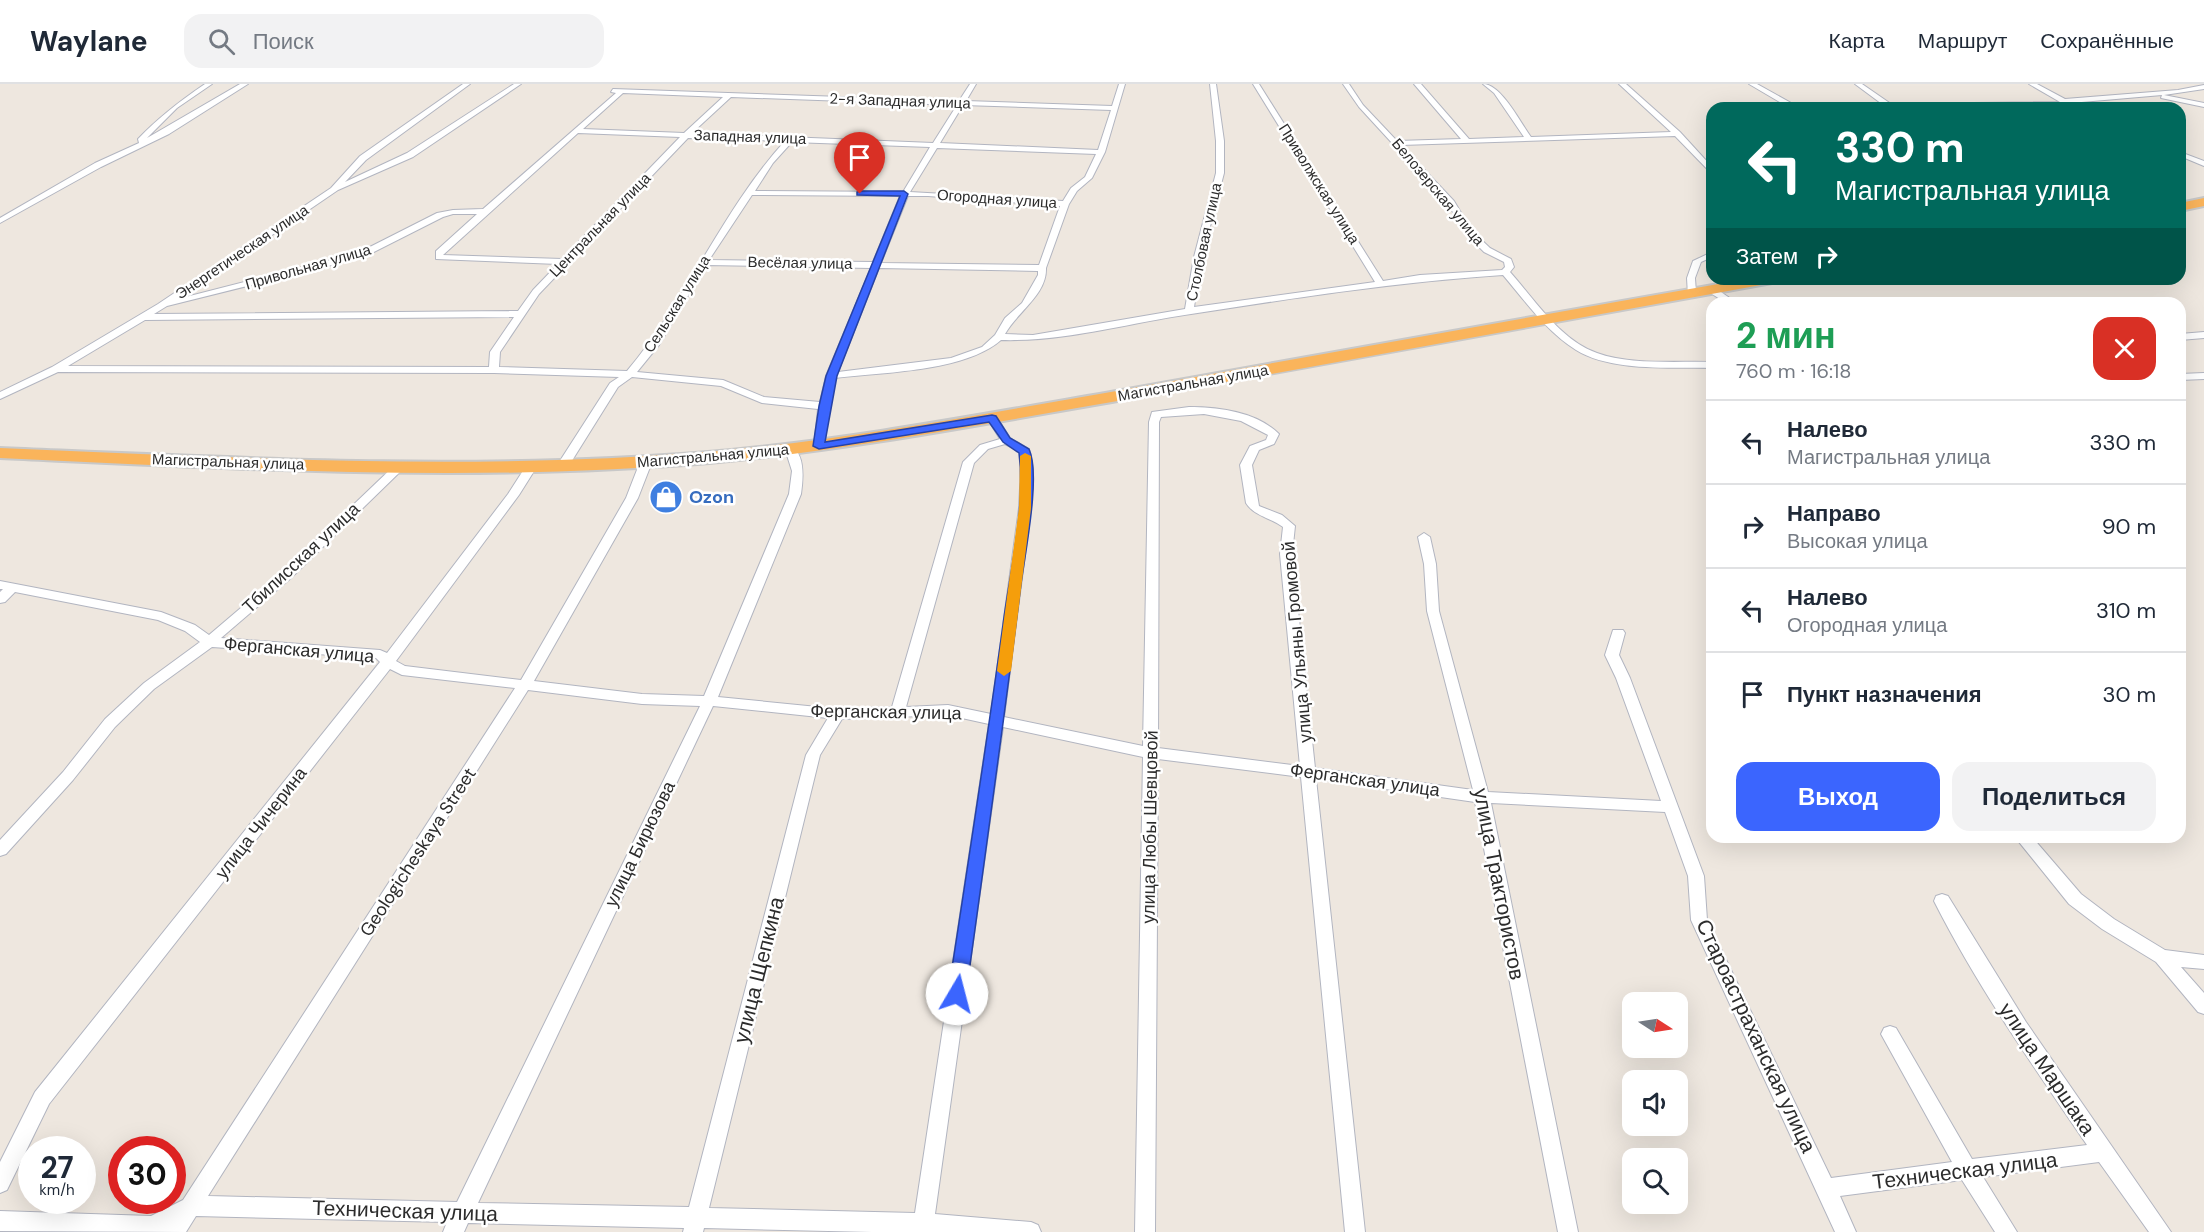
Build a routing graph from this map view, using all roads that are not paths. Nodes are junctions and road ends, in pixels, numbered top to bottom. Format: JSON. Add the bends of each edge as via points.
{"nodes":[{"id":1,"x":208,"y":84,"type":"edge"},
{"id":2,"x":245,"y":84,"type":"edge"},
{"id":3,"x":467,"y":84,"type":"edge"},
{"id":4,"x":518,"y":84,"type":"edge"},
{"id":5,"x":973,"y":84,"type":"edge"},
{"id":6,"x":1122,"y":84,"type":"edge"},
{"id":7,"x":1213,"y":84,"type":"edge"},
{"id":8,"x":1256,"y":84,"type":"edge"},
{"id":9,"x":1346,"y":84,"type":"edge"},
{"id":10,"x":1417,"y":84,"type":"edge"},
{"id":11,"x":1486,"y":84,"type":"edge"},
{"id":12,"x":1622,"y":84,"type":"edge"},
{"id":13,"x":1752,"y":84,"type":"edge"},
{"id":14,"x":1858,"y":84,"type":"edge"},
{"id":15,"x":2032,"y":84,"type":"edge"},
{"id":16,"x":2135,"y":87,"type":"dead end"},
{"id":17,"x":2204,"y":87,"type":"edge"},
{"id":18,"x":2150,"y":92,"type":"junction"},
{"id":19,"x":729,"y":95,"type":"junction"},
{"id":20,"x":1784,"y":102,"type":"edge"},
{"id":21,"x":1883,"y":102,"type":"edge"},
{"id":22,"x":2064,"y":102,"type":"edge"},
{"id":23,"x":2074,"y":102,"type":"edge"},
{"id":24,"x":961,"y":103,"type":"junction"},
{"id":25,"x":2204,"y":105,"type":"edge"},
{"id":26,"x":1115,"y":108,"type":"junction"},
{"id":27,"x":578,"y":131,"type":"junction"},
{"id":28,"x":1677,"y":134,"type":"junction"},
{"id":29,"x":686,"y":135,"type":"junction"},
{"id":30,"x":1528,"y":138,"type":"junction"},
{"id":31,"x":791,"y":139,"type":"junction"},
{"id":32,"x":1467,"y":141,"type":"junction"},
{"id":33,"x":1398,"y":143,"type":"junction"},
{"id":34,"x":138,"y":145,"type":"junction"},
{"id":35,"x":934,"y":145,"type":"junction"},
{"id":36,"x":1101,"y":152,"type":"junction"},
{"id":37,"x":2186,"y":156,"type":"edge"},
{"id":38,"x":2204,"y":164,"type":"edge"},
{"id":39,"x":1706,"y":165,"type":"edge"},
{"id":40,"x":334,"y":190,"type":"junction"},
{"id":41,"x":750,"y":193,"type":"junction"},
{"id":42,"x":904,"y":194,"type":"junction"},
{"id":43,"x":2204,"y":202,"type":"edge"},
{"id":44,"x":1065,"y":204,"type":"junction"},
{"id":45,"x":2186,"y":206,"type":"edge"},
{"id":46,"x":485,"y":211,"type":"junction"},
{"id":47,"x":0,"y":221,"type":"edge"},
{"id":48,"x":1706,"y":257,"type":"edge"},
{"id":49,"x":564,"y":262,"type":"junction"},
{"id":50,"x":703,"y":262,"type":"junction"},
{"id":51,"x":878,"y":264,"type":"junction"},
{"id":52,"x":1042,"y":268,"type":"junction"},
{"id":53,"x":1506,"y":272,"type":"junction"},
{"id":54,"x":1381,"y":284,"type":"junction"},
{"id":55,"x":1739,"y":285,"type":"edge"},
{"id":56,"x":1712,"y":290,"type":"junction"},
{"id":57,"x":1691,"y":293,"type":"junction"},
{"id":58,"x":1723,"y":297,"type":"edge"},
{"id":59,"x":161,"y":306,"type":"junction"},
{"id":60,"x":1189,"y":311,"type":"junction"},
{"id":61,"x":522,"y":314,"type":"junction"},
{"id":62,"x":143,"y":317,"type":"junction"},
{"id":63,"x":1548,"y":319,"type":"junction"},
{"id":64,"x":2204,"y":335,"type":"edge"},
{"id":65,"x":2186,"y":336,"type":"edge"},
{"id":66,"x":999,"y":337,"type":"junction"},
{"id":67,"x":1706,"y":365,"type":"edge"},
{"id":68,"x":56,"y":369,"type":"junction"},
{"id":69,"x":494,"y":370,"type":"junction"},
{"id":70,"x":630,"y":374,"type":"junction"},
{"id":71,"x":831,"y":376,"type":"junction"},
{"id":72,"x":2204,"y":376,"type":"edge"},
{"id":73,"x":2186,"y":377,"type":"edge"},
{"id":74,"x":0,"y":396,"type":"edge"},
{"id":75,"x":824,"y":406,"type":"junction"},
{"id":76,"x":992,"y":418,"type":"junction"},
{"id":77,"x":1154,"y":422,"type":"joint"},
{"id":78,"x":1006,"y":440,"type":"junction"},
{"id":79,"x":819,"y":446,"type":"junction"},
{"id":80,"x":790,"y":449,"type":"junction"},
{"id":81,"x":0,"y":453,"type":"edge"},
{"id":82,"x":646,"y":462,"type":"junction"},
{"id":83,"x":399,"y":467,"type":"junction"},
{"id":84,"x":562,"y":467,"type":"junction"},
{"id":85,"x":530,"y":468,"type":"junction"},
{"id":86,"x":1424,"y":537,"type":"dead end"},
{"id":87,"x":6,"y":587,"type":"edge"},
{"id":88,"x":0,"y":599,"type":"edge"},
{"id":89,"x":1618,"y":633,"type":"dead end"},
{"id":90,"x":209,"y":642,"type":"junction"},
{"id":91,"x":388,"y":663,"type":"junction"},
{"id":92,"x":525,"y":684,"type":"junction"},
{"id":93,"x":709,"y":701,"type":"junction"},
{"id":94,"x":898,"y":711,"type":"junction"},
{"id":95,"x":838,"y":714,"type":"junction"},
{"id":96,"x":997,"y":719,"type":"junction"},
{"id":97,"x":1151,"y":753,"type":"junction"},
{"id":98,"x":1308,"y":772,"type":"junction"},
{"id":99,"x":1482,"y":797,"type":"junction"},
{"id":100,"x":1671,"y":807,"type":"junction"},
{"id":101,"x":2028,"y":843,"type":"edge"},
{"id":102,"x":0,"y":850,"type":"edge"},
{"id":103,"x":1942,"y":901,"type":"dead end"},
{"id":104,"x":2162,"y":957,"type":"junction"},
{"id":105,"x":2204,"y":962,"type":"edge"},
{"id":106,"x":2204,"y":1006,"type":"edge"},
{"id":107,"x":1890,"y":1034,"type":"dead end"},
{"id":108,"x":2102,"y":1152,"type":"junction"},
{"id":109,"x":1968,"y":1171,"type":"junction"},
{"id":110,"x":0,"y":1183,"type":"edge"},
{"id":111,"x":1827,"y":1188,"type":"junction"},
{"id":112,"x":192,"y":1206,"type":"junction"},
{"id":113,"x":463,"y":1213,"type":"junction"},
{"id":114,"x":0,"y":1221,"type":"edge"},
{"id":115,"x":695,"y":1225,"type":"edge"},
{"id":116,"x":922,"y":1228,"type":"edge"},
{"id":117,"x":174,"y":1232,"type":"edge"},
{"id":118,"x":453,"y":1232,"type":"edge"},
{"id":119,"x":1031,"y":1232,"type":"edge"},
{"id":120,"x":1145,"y":1232,"type":"edge"},
{"id":121,"x":1355,"y":1232,"type":"edge"},
{"id":122,"x":1568,"y":1232,"type":"edge"},
{"id":123,"x":1846,"y":1232,"type":"edge"},
{"id":124,"x":2007,"y":1232,"type":"edge"},
{"id":125,"x":2161,"y":1232,"type":"edge"}],
"edges":[{"from":1,"to":34,"type":"street","via":[[158,122]]},
{"from":2,"to":34,"type":"street"},
{"from":3,"to":40,"type":"street","name":"Энергетическая улица","via":[[363,158]]},
{"from":4,"to":40,"type":"street","via":[[410,155]]},
{"from":5,"to":24,"type":"street"},
{"from":6,"to":26,"type":"street"},
{"from":7,"to":60,"type":"street","name":"Столбовая улица","via":[[1220,173],[1198,257]]},
{"from":8,"to":54,"type":"street","name":"Приволжская улица"},
{"from":9,"to":33,"type":"street","name":"Белозерская улица","via":[[1361,106]]},
{"from":10,"to":32,"type":"street"},
{"from":11,"to":30,"type":"street"},
{"from":12,"to":28,"type":"street"},
{"from":13,"to":20,"type":"street"},
{"from":14,"to":21,"type":"street"},
{"from":15,"to":22,"type":"street"},
{"from":16,"to":18,"type":"street"},
{"from":17,"to":18,"type":"street"},
{"from":18,"to":23,"type":"street"},
{"from":18,"to":25,"type":"street"},
{"from":19,"to":24,"type":"street","name":"2-я Западная улица"},
{"from":19,"to":27,"type":"street","name":"2-я Западная улица","via":[[617,91]]},
{"from":19,"to":29,"type":"street","name":"Центральная улица"},
{"from":24,"to":26,"type":"street","name":"2-я Западная улица"},
{"from":24,"to":35,"type":"street"},
{"from":26,"to":36,"type":"street"},
{"from":27,"to":29,"type":"street","name":"Западная улица"},
{"from":27,"to":46,"type":"street"},
{"from":28,"to":30,"type":"street"},
{"from":28,"to":39,"type":"street"},
{"from":29,"to":31,"type":"street","name":"Западная улица"},
{"from":29,"to":49,"type":"street","name":"Центральная улица"},
{"from":30,"to":32,"type":"street"},
{"from":31,"to":35,"type":"street","name":"Западная улица"},
{"from":31,"to":41,"type":"street","name":"Сельская улица"},
{"from":32,"to":33,"type":"street"},
{"from":33,"to":53,"type":"street","name":"Белозерская улица","via":[[1451,203],[1469,232],[1487,250],[1510,264]]},
{"from":34,"to":47,"type":"street"},
{"from":35,"to":36,"type":"street","name":"Западная улица"},
{"from":35,"to":42,"type":"street"},
{"from":36,"to":44,"type":"street","via":[[1088,177]]},
{"from":37,"to":38,"type":"street"},
{"from":40,"to":59,"type":"street","name":"Энергетическая улица"},
{"from":41,"to":42,"type":"street","name":"Огородная улица"},
{"from":41,"to":50,"type":"street","name":"Сельская улица"},
{"from":42,"to":44,"type":"street","name":"Огородная улица"},
{"from":42,"to":51,"type":"street"},
{"from":43,"to":45,"type":"highway"},
{"from":44,"to":52,"type":"street"},
{"from":46,"to":49,"type":"street","via":[[438,253],[439,257]]},
{"from":46,"to":59,"type":"street","name":"Привольная улица","via":[[440,215],[360,255]]},
{"from":48,"to":57,"type":"street","via":[[1697,261]]},
{"from":49,"to":61,"type":"street","name":"Центральная улица"},
{"from":50,"to":51,"type":"street","name":"Весёлая улица"},
{"from":50,"to":70,"type":"street","name":"Сельская улица","via":[[654,345]]},
{"from":51,"to":52,"type":"street","name":"Весёлая улица"},
{"from":51,"to":71,"type":"street"},
{"from":52,"to":66,"type":"street","via":[[1026,304],[1008,320]]},
{"from":53,"to":54,"type":"street"},
{"from":53,"to":63,"type":"street","name":"Белозерская улица"},
{"from":54,"to":60,"type":"street"},
{"from":55,"to":56,"type":"highway","name":"Магистральная улица"},
{"from":56,"to":57,"type":"highway","name":"Магистральная улица"},
{"from":56,"to":58,"type":"street"},
{"from":57,"to":63,"type":"highway","name":"Магистральная улица"},
{"from":59,"to":62,"type":"street","name":"Энергетическая улица"},
{"from":60,"to":66,"type":"street","via":[[1033,338]]},
{"from":61,"to":62,"type":"street"},
{"from":61,"to":69,"type":"street","name":"Центральная улица","via":[[495,352]]},
{"from":62,"to":68,"type":"street","name":"Энергетическая улица"},
{"from":63,"to":67,"type":"street","name":"Белозерская улица","via":[[1573,345],[1593,356]]},
{"from":63,"to":76,"type":"highway","name":"Магистральная улица"},
{"from":64,"to":65,"type":"street"},
{"from":66,"to":71,"type":"street","via":[[985,349],[953,361]]},
{"from":68,"to":69,"type":"street"},
{"from":68,"to":74,"type":"street","name":"Энергетическая улица"},
{"from":69,"to":70,"type":"street"},
{"from":70,"to":75,"type":"street","via":[[723,383],[762,400]]},
{"from":70,"to":84,"type":"street","name":"Сельская улица","via":[[614,385]]},
{"from":71,"to":75,"type":"street"},
{"from":72,"to":73,"type":"street"},
{"from":75,"to":79,"type":"street"},
{"from":76,"to":78,"type":"street"},
{"from":76,"to":79,"type":"highway","name":"Магистральная улица"},
{"from":77,"to":97,"type":"street","name":"улица Любы Шевцовой"},
{"from":77,"to":98,"type":"street","name":"улица Ульяны Громовой","via":[[1156,414],[1222,411],[1251,420],[1274,434],[1270,442],[1254,448],[1246,465],[1252,503],[1289,526],[1286,554]]},
{"from":78,"to":94,"type":"street","via":[[984,447],[969,462]]},
{"from":78,"to":96,"type":"street","via":[[1025,451],[1027,468]]},
{"from":79,"to":80,"type":"highway","name":"Магистральная улица"},
{"from":80,"to":82,"type":"highway","name":"Магистральная улица"},
{"from":80,"to":93,"type":"street","name":"улица Бирюзова","via":[[798,471],[795,494]]},
{"from":81,"to":83,"type":"highway","name":"Магистральная улица"},
{"from":82,"to":84,"type":"highway","name":"Магистральная улица"},
{"from":82,"to":92,"type":"street","name":"Geologicheskaya Street","via":[[632,498]]},
{"from":83,"to":85,"type":"highway","name":"Магистральная улица"},
{"from":83,"to":90,"type":"street","name":"Тбилисская улица","via":[[287,575]]},
{"from":84,"to":85,"type":"highway","name":"Магистральная улица"},
{"from":85,"to":91,"type":"street","name":"улица Чичерина"},
{"from":86,"to":99,"type":"street","name":"улица Трактористов","via":[[1433,611]]},
{"from":87,"to":88,"type":"street"},
{"from":87,"to":90,"type":"street","via":[[160,616],[190,628]]},
{"from":89,"to":100,"type":"street","name":"Староастраханская улица","via":[[1612,655]]},
{"from":90,"to":91,"type":"street","name":"Ферганская улица","via":[[380,654]]},
{"from":90,"to":102,"type":"street","name":"Тбилисская улица","via":[[149,686],[110,723]]},
{"from":91,"to":92,"type":"street","name":"Ферганская улица","via":[[402,670]]},
{"from":91,"to":110,"type":"street","name":"улица Чичерина","via":[[42,1098]]},
{"from":92,"to":93,"type":"street","name":"Ферганская улица","via":[[642,699]]},
{"from":92,"to":112,"type":"street","name":"Geologicheskaya Street"},
{"from":93,"to":95,"type":"street","name":"Ферганская улица"},
{"from":93,"to":113,"type":"street","name":"улица Бирюзова"},
{"from":94,"to":95,"type":"street","name":"Ферганская улица"},
{"from":94,"to":96,"type":"street","name":"Ферганская улица","via":[[948,710]]},
{"from":95,"to":115,"type":"street","name":"улица Щепкина","via":[[813,755]]},
{"from":96,"to":97,"type":"street","name":"Ферганская улица"},
{"from":96,"to":116,"type":"street"},
{"from":97,"to":98,"type":"street","name":"Ферганская улица"},
{"from":97,"to":120,"type":"street","name":"улица Любы Шевцовой"},
{"from":98,"to":99,"type":"street","name":"Ферганская улица"},
{"from":98,"to":121,"type":"street","name":"улица Ульяны Громовой"},
{"from":99,"to":100,"type":"street","name":"Ферганская улица"},
{"from":99,"to":122,"type":"street","name":"улица Трактористов"},
{"from":100,"to":111,"type":"street","name":"Староастраханская улица","via":[[1696,876],[1699,920]]},
{"from":101,"to":104,"type":"street","via":[[2075,899]]},
{"from":103,"to":108,"type":"street","name":"улица Маршака","via":[[1978,965]]},
{"from":104,"to":105,"type":"street"},
{"from":104,"to":106,"type":"street"},
{"from":107,"to":109,"type":"street"},
{"from":108,"to":109,"type":"street","name":"Техническая улица"},
{"from":108,"to":125,"type":"street","name":"улица Маршака"},
{"from":109,"to":111,"type":"street","name":"Техническая улица"},
{"from":109,"to":124,"type":"street"},
{"from":111,"to":123,"type":"street","name":"Староастраханская улица"},
{"from":112,"to":113,"type":"street","name":"Техническая улица"},
{"from":112,"to":114,"type":"street","name":"Техническая улица","via":[[152,1226]]},
{"from":112,"to":117,"type":"street","name":"Geologicheskaya Street"},
{"from":113,"to":115,"type":"street","name":"Техническая улица"},
{"from":113,"to":118,"type":"street","name":"улица Бирюзова"},
{"from":115,"to":116,"type":"street","name":"Техническая улица"},
{"from":116,"to":119,"type":"street","name":"Техническая улица"}]}
